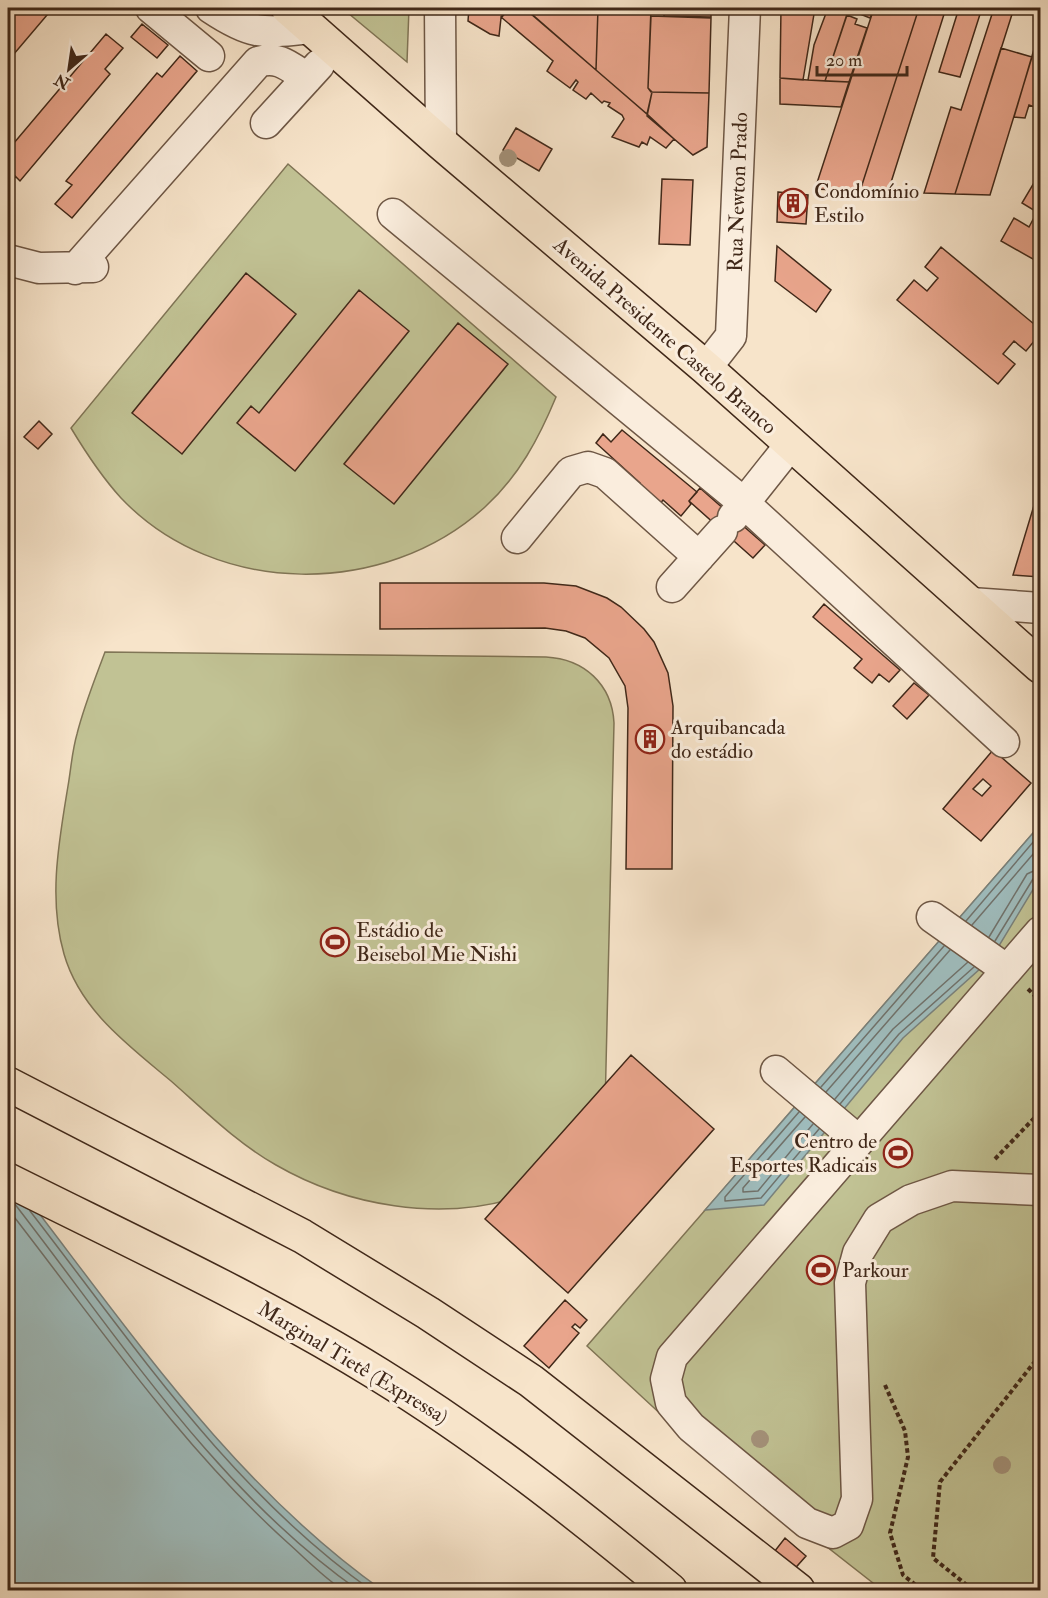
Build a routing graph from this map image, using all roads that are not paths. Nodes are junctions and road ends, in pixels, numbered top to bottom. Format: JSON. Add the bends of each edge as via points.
{"nodes":[{"id":1,"x":151,"y":8,"type":"edge"},
{"id":2,"x":211,"y":8,"type":"edge"},
{"id":3,"x":440,"y":8,"type":"edge"},
{"id":4,"x":745,"y":8,"type":"edge"},
{"id":5,"x":311,"y":28,"type":"edge"},
{"id":6,"x":209,"y":56,"type":"dead end"},
{"id":7,"x":307,"y":78,"type":"junction"},
{"id":8,"x":266,"y":123,"type":"dead end"},
{"id":9,"x":441,"y":143,"type":"junction"},
{"id":10,"x":393,"y":214,"type":"dead end"},
{"id":11,"x":8,"y":260,"type":"edge"},
{"id":12,"x":706,"y":369,"type":"junction"},
{"id":13,"x":791,"y":444,"type":"junction"},
{"id":14,"x":733,"y":517,"type":"junction"},
{"id":15,"x":517,"y":538,"type":"dead end"},
{"id":16,"x":699,"y":557,"type":"junction"},
{"id":17,"x":672,"y":587,"type":"dead end"},
{"id":18,"x":971,"y":603,"type":"junction"},
{"id":19,"x":1041,"y":608,"type":"edge"},
{"id":20,"x":1041,"y":666,"type":"edge"},
{"id":21,"x":1004,"y":742,"type":"dead end"},
{"id":22,"x":939,"y":921,"type":"dead end"},
{"id":23,"x":1041,"y":932,"type":"edge"},
{"id":24,"x":1002,"y":967,"type":"junction"},
{"id":25,"x":785,"y":1080,"type":"dead end"},
{"id":26,"x":8,"y":1084,"type":"edge"},
{"id":27,"x":849,"y":1132,"type":"junction"},
{"id":28,"x":8,"y":1180,"type":"edge"},
{"id":29,"x":1041,"y":1190,"type":"edge"},
{"id":30,"x":670,"y":1590,"type":"edge"},
{"id":31,"x":798,"y":1590,"type":"edge"}],
"edges":[{"from":1,"to":6,"type":"street"},
{"from":2,"to":5,"type":"street","via":[[262,33]]},
{"from":3,"to":9,"type":"street"},
{"from":4,"to":12,"type":"street","name":"Rua Newton Prado","via":[[731,336]]},
{"from":5,"to":7,"type":"street"},
{"from":5,"to":9,"type":"highway","name":"Avenida Presidente Castelo Branco"},
{"from":7,"to":8,"type":"street"},
{"from":7,"to":11,"type":"street","via":[[282,62],[269,58],[258,62],[85,268],[39,268]]},
{"from":9,"to":12,"type":"highway","name":"Avenida Presidente Castelo Branco"},
{"from":10,"to":14,"type":"street"},
{"from":12,"to":13,"type":"highway","name":"Avenida Presidente Castelo Branco"},
{"from":13,"to":14,"type":"street"},
{"from":13,"to":18,"type":"highway","name":"Avenida Presidente Castelo Branco"},
{"from":14,"to":16,"type":"street"},
{"from":14,"to":21,"type":"street"},
{"from":15,"to":16,"type":"street","via":[[571,472],[588,466],[605,473]]},
{"from":16,"to":17,"type":"street"},
{"from":18,"to":19,"type":"street"},
{"from":18,"to":20,"type":"highway","name":"Avenida Presidente Castelo Branco"},
{"from":22,"to":24,"type":"street"},
{"from":23,"to":24,"type":"street"},
{"from":24,"to":27,"type":"street"},
{"from":25,"to":27,"type":"street"},
{"from":26,"to":31,"type":"highway","via":[[302,1236],[428,1313],[540,1388]]},
{"from":27,"to":29,"type":"street","via":[[672,1357],[666,1379],[671,1403],[691,1427],[807,1523],[833,1533],[848,1525],[857,1498],[850,1283],[858,1253],[879,1219],[911,1200],[952,1185]]},
{"from":28,"to":30,"type":"highway","name":"Marginal Tietê (Expressa)","via":[[290,1323],[377,1373],[456,1424]]}]}
